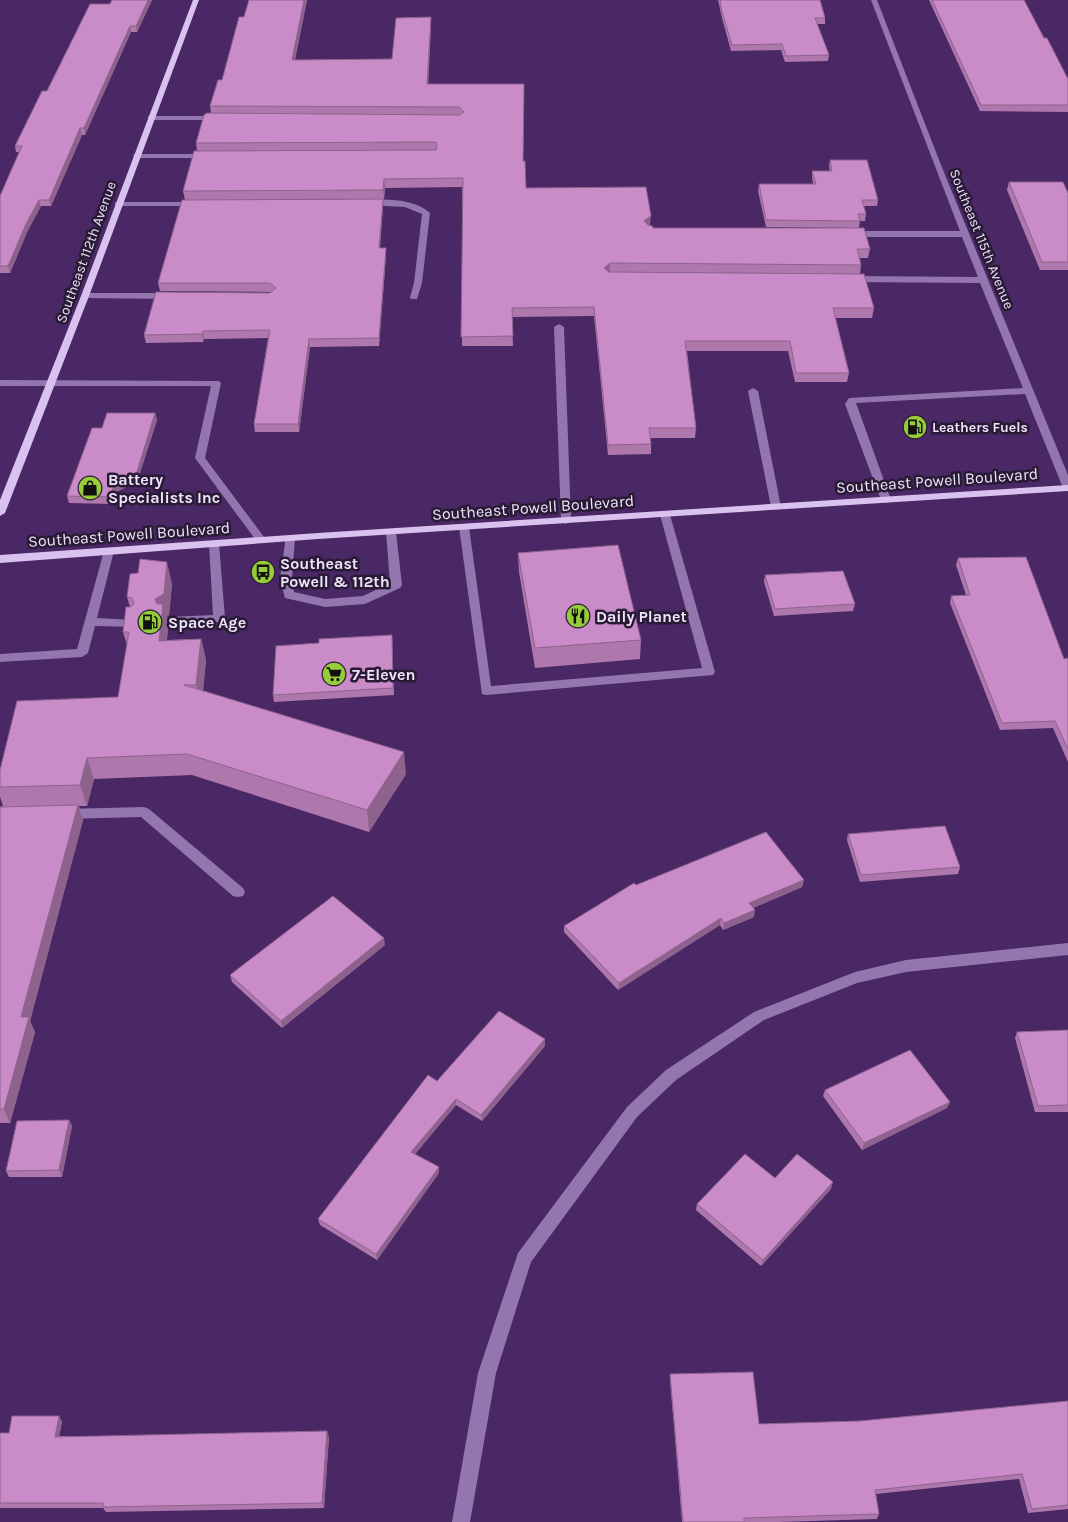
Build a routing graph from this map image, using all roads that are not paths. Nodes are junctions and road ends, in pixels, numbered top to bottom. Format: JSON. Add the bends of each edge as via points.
{"nodes":[{"id":1,"x":196,"y":0,"type":"edge"},
{"id":2,"x":874,"y":0,"type":"edge"},
{"id":3,"x":151,"y":118,"type":"junction"},
{"id":4,"x":230,"y":118,"type":"edge"},
{"id":5,"x":136,"y":156,"type":"junction"},
{"id":6,"x":216,"y":156,"type":"edge"},
{"id":7,"x":353,"y":203,"type":"edge"},
{"id":8,"x":118,"y":204,"type":"junction"},
{"id":9,"x":206,"y":204,"type":"edge"},
{"id":10,"x":840,"y":233,"type":"edge"},
{"id":11,"x":965,"y":234,"type":"junction"},
{"id":12,"x":836,"y":279,"type":"edge"},
{"id":13,"x":984,"y":280,"type":"junction"},
{"id":14,"x":85,"y":296,"type":"junction"},
{"id":15,"x":183,"y":296,"type":"edge"},
{"id":16,"x":414,"y":297,"type":"dead end"},
{"id":17,"x":559,"y":327,"type":"dead end"},
{"id":18,"x":0,"y":383,"type":"edge"},
{"id":19,"x":50,"y":383,"type":"junction"},
{"id":20,"x":753,"y":391,"type":"dead end"},
{"id":21,"x":1029,"y":391,"type":"junction"},
{"id":22,"x":1068,"y":488,"type":"edge"},
{"id":23,"x":886,"y":500,"type":"junction"},
{"id":24,"x":776,"y":507,"type":"junction"},
{"id":25,"x":0,"y":513,"type":"edge"},
{"id":26,"x":665,"y":515,"type":"junction"},
{"id":27,"x":566,"y":521,"type":"junction"},
{"id":28,"x":464,"y":527,"type":"junction"},
{"id":29,"x":391,"y":532,"type":"junction"},
{"id":30,"x":290,"y":538,"type":"junction"},
{"id":31,"x":262,"y":541,"type":"junction"},
{"id":32,"x":214,"y":544,"type":"junction"},
{"id":33,"x":110,"y":552,"type":"junction"},
{"id":34,"x":0,"y":559,"type":"edge"},
{"id":35,"x":168,"y":621,"type":"dead end"},
{"id":36,"x":90,"y":622,"type":"junction"},
{"id":37,"x":132,"y":624,"type":"edge"},
{"id":38,"x":0,"y":658,"type":"edge"},
{"id":39,"x":48,"y":814,"type":"edge"},
{"id":40,"x":238,"y":892,"type":"dead end"},
{"id":41,"x":1068,"y":949,"type":"edge"},
{"id":42,"x":461,"y":1522,"type":"edge"}],
"edges":[{"from":1,"to":3,"type":"main road","name":"Southeast 112th Avenue"},
{"from":2,"to":11,"type":"street","name":"Southeast 115th Avenue"},
{"from":3,"to":4,"type":"street"},
{"from":3,"to":5,"type":"main road","name":"Southeast 112th Avenue"},
{"from":5,"to":6,"type":"street"},
{"from":5,"to":8,"type":"main road","name":"Southeast 112th Avenue"},
{"from":7,"to":16,"type":"street","via":[[402,204],[416,206],[426,213]]},
{"from":8,"to":9,"type":"street"},
{"from":8,"to":14,"type":"main road","name":"Southeast 112th Avenue"},
{"from":10,"to":11,"type":"street"},
{"from":11,"to":13,"type":"street","name":"Southeast 115th Avenue"},
{"from":12,"to":13,"type":"street"},
{"from":13,"to":21,"type":"street","name":"Southeast 115th Avenue"},
{"from":14,"to":15,"type":"street"},
{"from":14,"to":19,"type":"main road","name":"Southeast 112th Avenue"},
{"from":17,"to":27,"type":"street"},
{"from":18,"to":19,"type":"street"},
{"from":19,"to":25,"type":"main road","name":"Southeast 112th Avenue"},
{"from":19,"to":31,"type":"street","via":[[216,383],[200,458]]},
{"from":20,"to":24,"type":"street"},
{"from":21,"to":22,"type":"street","name":"Southeast 115th Avenue"},
{"from":21,"to":23,"type":"street","via":[[852,400],[850,404]]},
{"from":22,"to":23,"type":"main road","name":"Southeast Powell Boulevard"},
{"from":23,"to":24,"type":"main road","name":"Southeast Powell Boulevard"},
{"from":24,"to":26,"type":"main road","name":"Southeast Powell Boulevard"},
{"from":26,"to":27,"type":"main road","name":"Southeast Powell Boulevard"},
{"from":26,"to":28,"type":"street","via":[[709,672],[486,691]]},
{"from":27,"to":28,"type":"main road","name":"Southeast Powell Boulevard"},
{"from":28,"to":29,"type":"main road","name":"Southeast Powell Boulevard"},
{"from":29,"to":30,"type":"main road","name":"Southeast Powell Boulevard"},
{"from":29,"to":30,"type":"street","via":[[396,585],[365,600],[325,602],[289,595],[286,578]]},
{"from":30,"to":31,"type":"main road","name":"Southeast Powell Boulevard"},
{"from":31,"to":32,"type":"main road","name":"Southeast Powell Boulevard"},
{"from":32,"to":33,"type":"main road","name":"Southeast Powell Boulevard"},
{"from":32,"to":35,"type":"street","via":[[219,618]]},
{"from":33,"to":34,"type":"main road","name":"Southeast Powell Boulevard"},
{"from":33,"to":36,"type":"street"},
{"from":36,"to":37,"type":"street"},
{"from":36,"to":38,"type":"street","via":[[82,653]]},
{"from":39,"to":40,"type":"street","via":[[144,812]]},
{"from":41,"to":42,"type":"street","via":[[906,966],[855,978],[759,1016],[671,1075],[632,1112],[524,1258],[486,1373]]}]}
